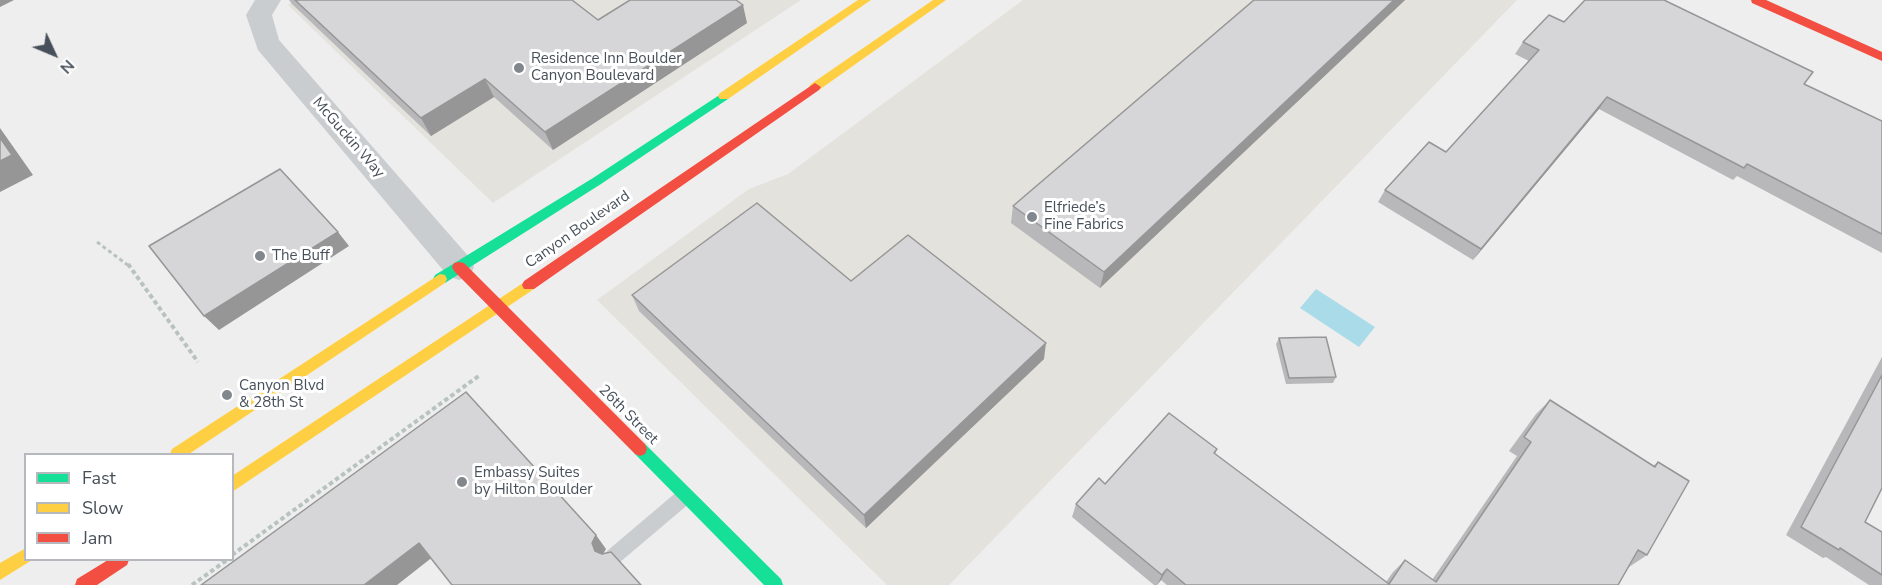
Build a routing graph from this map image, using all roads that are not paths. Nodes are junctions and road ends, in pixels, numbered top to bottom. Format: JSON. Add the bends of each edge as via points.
{"nodes":[{"id":1,"x":268,"y":0,"type":"edge"},
{"id":2,"x":866,"y":0,"type":"edge"},
{"id":3,"x":941,"y":0,"type":"edge"},
{"id":4,"x":1756,"y":0,"type":"edge"},
{"id":5,"x":1882,"y":57,"type":"edge"},
{"id":6,"x":459,"y":267,"type":"junction"},
{"id":7,"x":496,"y":307,"type":"junction"},
{"id":8,"x":179,"y":453,"type":"edge"},
{"id":9,"x":234,"y":484,"type":"edge"},
{"id":10,"x":685,"y":496,"type":"junction"},
{"id":11,"x":24,"y":556,"type":"edge"},
{"id":12,"x":613,"y":556,"type":"edge"},
{"id":13,"x":119,"y":561,"type":"edge"},
{"id":14,"x":0,"y":572,"type":"edge"},
{"id":15,"x":83,"y":585,"type":"edge"},
{"id":16,"x":775,"y":585,"type":"edge"}],
"edges":[{"from":1,"to":6,"type":"street","name":"McGuckin Way","via":[[259,15],[267,43]]},
{"from":2,"to":6,"type":"main road","name":"Canyon Boulevard","via":[[597,181]]},
{"from":3,"to":7,"type":"main road","name":"Canyon Boulevard"},
{"from":4,"to":5,"type":"main road"},
{"from":6,"to":7,"type":"main road","name":"26th Street"},
{"from":6,"to":8,"type":"main road","name":"Canyon Boulevard"},
{"from":7,"to":9,"type":"main road","name":"Canyon Boulevard"},
{"from":7,"to":10,"type":"main road","name":"26th Street"},
{"from":10,"to":12,"type":"lane"},
{"from":10,"to":16,"type":"main road","name":"26th Street"},
{"from":11,"to":14,"type":"main road"},
{"from":13,"to":15,"type":"main road"}]}
